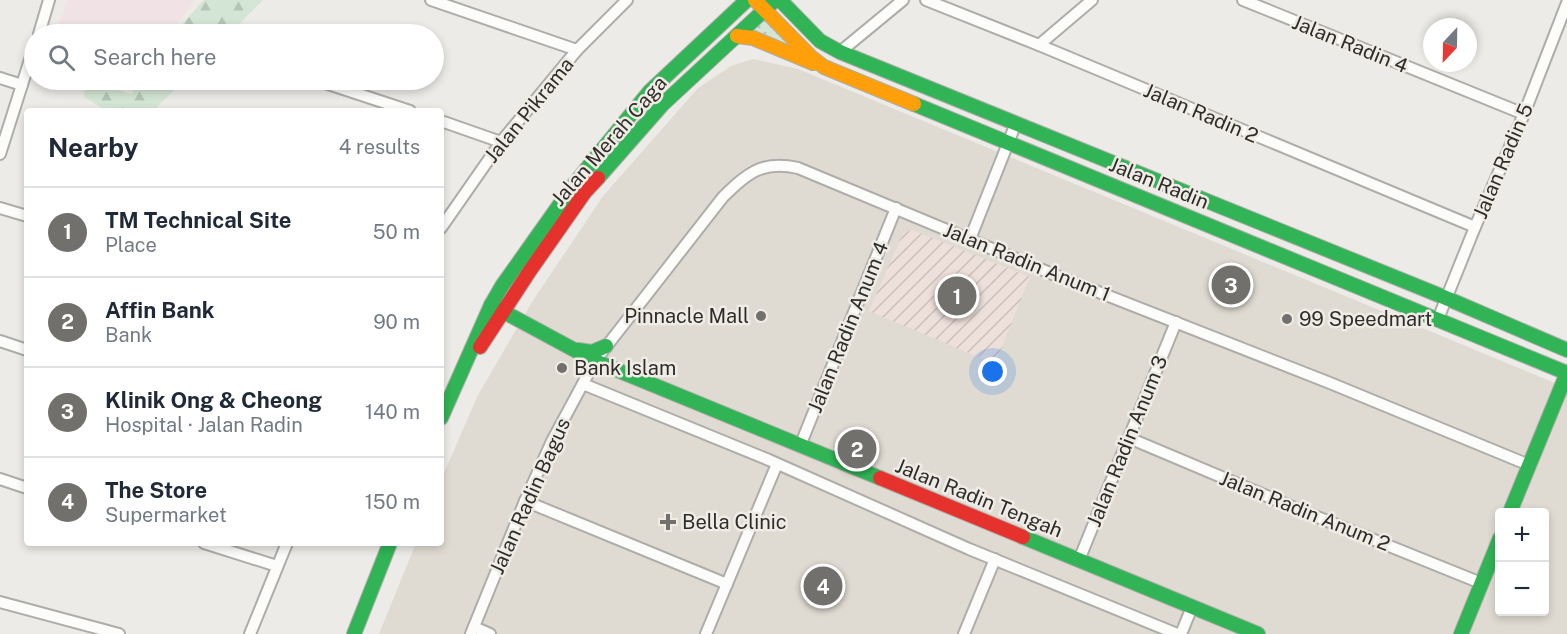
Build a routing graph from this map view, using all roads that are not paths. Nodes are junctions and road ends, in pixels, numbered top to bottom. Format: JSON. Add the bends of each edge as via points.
{"nodes":[{"id":1,"x":50,"y":0,"type":"edge"},
{"id":2,"x":431,"y":0,"type":"edge"},
{"id":3,"x":627,"y":0,"type":"edge"},
{"id":4,"x":747,"y":0,"type":"edge"},
{"id":5,"x":775,"y":0,"type":"edge"},
{"id":6,"x":780,"y":0,"type":"edge"},
{"id":7,"x":903,"y":0,"type":"edge"},
{"id":8,"x":926,"y":0,"type":"edge"},
{"id":9,"x":1092,"y":0,"type":"edge"},
{"id":10,"x":1244,"y":0,"type":"edge"},
{"id":11,"x":1567,"y":1,"type":"edge"},
{"id":12,"x":760,"y":5,"type":"edge"},
{"id":13,"x":42,"y":24,"type":"edge"},
{"id":14,"x":737,"y":36,"type":"junction"},
{"id":15,"x":1039,"y":45,"type":"junction"},
{"id":16,"x":577,"y":50,"type":"junction"},
{"id":17,"x":840,"y":52,"type":"junction"},
{"id":18,"x":824,"y":68,"type":"junction"},
{"id":19,"x":0,"y":78,"type":"edge"},
{"id":20,"x":24,"y":79,"type":"edge"},
{"id":21,"x":22,"y":85,"type":"junction"},
{"id":22,"x":346,"y":90,"type":"edge"},
{"id":23,"x":401,"y":108,"type":"edge"},
{"id":24,"x":1524,"y":114,"type":"junction"},
{"id":25,"x":444,"y":123,"type":"edge"},
{"id":26,"x":1016,"y":123,"type":"junction"},
{"id":27,"x":501,"y":142,"type":"junction"},
{"id":28,"x":1008,"y":142,"type":"junction"},
{"id":29,"x":0,"y":154,"type":"edge"},
{"id":30,"x":0,"y":208,"type":"edge"},
{"id":31,"x":896,"y":208,"type":"junction"},
{"id":32,"x":24,"y":215,"type":"edge"},
{"id":33,"x":444,"y":224,"type":"edge"},
{"id":34,"x":1475,"y":227,"type":"junction"},
{"id":35,"x":970,"y":239,"type":"junction"},
{"id":36,"x":1446,"y":298,"type":"junction"},
{"id":37,"x":496,"y":309,"type":"junction"},
{"id":38,"x":1438,"y":319,"type":"junction"},
{"id":39,"x":1176,"y":322,"type":"junction"},
{"id":40,"x":0,"y":342,"type":"edge"},
{"id":41,"x":606,"y":346,"type":"junction"},
{"id":42,"x":572,"y":349,"type":"junction"},
{"id":43,"x":24,"y":350,"type":"edge"},
{"id":44,"x":1567,"y":350,"type":"edge"},
{"id":45,"x":595,"y":361,"type":"junction"},
{"id":46,"x":1567,"y":373,"type":"edge"},
{"id":47,"x":583,"y":384,"type":"junction"},
{"id":48,"x":444,"y":411,"type":"edge"},
{"id":49,"x":1129,"y":438,"type":"junction"},
{"id":50,"x":800,"y":446,"type":"junction"},
{"id":51,"x":777,"y":464,"type":"junction"},
{"id":52,"x":1529,"y":465,"type":"junction"},
{"id":53,"x":0,"y":479,"type":"edge"},
{"id":54,"x":24,"y":487,"type":"edge"},
{"id":55,"x":525,"y":501,"type":"junction"},
{"id":56,"x":1512,"y":508,"type":"edge"},
{"id":57,"x":214,"y":546,"type":"edge"},
{"id":58,"x":286,"y":546,"type":"edge"},
{"id":59,"x":389,"y":546,"type":"edge"},
{"id":60,"x":1495,"y":550,"type":"edge"},
{"id":61,"x":995,"y":559,"type":"junction"},
{"id":62,"x":1079,"y":560,"type":"junction"},
{"id":63,"x":277,"y":566,"type":"junction"},
{"id":64,"x":1481,"y":583,"type":"junction"},
{"id":65,"x":727,"y":584,"type":"junction"},
{"id":66,"x":0,"y":602,"type":"edge"},
{"id":67,"x":1192,"y":607,"type":"junction"},
{"id":68,"x":472,"y":631,"type":"edge"},
{"id":69,"x":119,"y":634,"type":"edge"},
{"id":70,"x":250,"y":634,"type":"edge"},
{"id":71,"x":354,"y":634,"type":"edge"},
{"id":72,"x":490,"y":634,"type":"edge"},
{"id":73,"x":706,"y":634,"type":"edge"},
{"id":74,"x":964,"y":634,"type":"edge"},
{"id":75,"x":1179,"y":634,"type":"edge"},
{"id":76,"x":1258,"y":634,"type":"edge"},
{"id":77,"x":1461,"y":634,"type":"edge"}],
"edges":[{"from":1,"to":13,"type":"street"},
{"from":2,"to":16,"type":"street"},
{"from":3,"to":16,"type":"street","name":"Jalan Pikrama"},
{"from":4,"to":37,"type":"street","name":"Jalan Merah Caga","via":[[650,91],[575,183],[502,286]]},
{"from":5,"to":12,"type":"street","name":"Jalan Merah Caga"},
{"from":6,"to":17,"type":"street","name":"Jalan Radin","via":[[820,41]]},
{"from":7,"to":17,"type":"street"},
{"from":8,"to":15,"type":"street","name":"Jalan Radin 2"},
{"from":9,"to":15,"type":"street"},
{"from":10,"to":24,"type":"street","name":"Jalan Radin 4"},
{"from":11,"to":24,"type":"street","name":"Jalan Radin 5"},
{"from":12,"to":14,"type":"street","name":"Jalan Merah Caga"},
{"from":12,"to":18,"type":"street","name":"Jalan Radin"},
{"from":14,"to":18,"type":"street","via":[[753,38]]},
{"from":14,"to":37,"type":"street","name":"Jalan Merah Caga","via":[[663,104],[585,192]]},
{"from":15,"to":34,"type":"street","name":"Jalan Radin 2"},
{"from":16,"to":27,"type":"street","name":"Jalan Pikrama"},
{"from":17,"to":26,"type":"street","name":"Jalan Radin"},
{"from":18,"to":28,"type":"street","name":"Jalan Radin"},
{"from":19,"to":21,"type":"street"},
{"from":20,"to":21,"type":"street"},
{"from":21,"to":29,"type":"street"},
{"from":22,"to":23,"type":"street"},
{"from":24,"to":34,"type":"street","name":"Jalan Radin 5"},
{"from":25,"to":27,"type":"street"},
{"from":26,"to":28,"type":"street"},
{"from":26,"to":36,"type":"street","name":"Jalan Radin"},
{"from":27,"to":33,"type":"street","name":"Jalan Pikrama"},
{"from":28,"to":35,"type":"street"},
{"from":28,"to":38,"type":"street","name":"Jalan Radin"},
{"from":30,"to":32,"type":"street"},
{"from":31,"to":35,"type":"street","name":"Jalan Radin Anum 1"},
{"from":31,"to":41,"type":"street","name":"Jalan Radin Anum 1","via":[[798,168],[782,165],[755,171],[723,197]]},
{"from":31,"to":50,"type":"street","name":"Jalan Radin Anum 4"},
{"from":34,"to":36,"type":"street","name":"Jalan Radin 5"},
{"from":35,"to":39,"type":"street","name":"Jalan Radin Anum 1"},
{"from":36,"to":38,"type":"street","name":"Jalan Radin 5"},
{"from":36,"to":44,"type":"street","name":"Jalan Radin"},
{"from":37,"to":42,"type":"street","name":"Jalan Radin Tengah"},
{"from":37,"to":48,"type":"street","name":"Jalan Merah Caga"},
{"from":38,"to":46,"type":"street","name":"Jalan Radin"},
{"from":39,"to":49,"type":"street","name":"Jalan Radin Anum 3"},
{"from":39,"to":52,"type":"street","name":"Jalan Radin Anum 1"},
{"from":40,"to":43,"type":"street"},
{"from":41,"to":42,"type":"street","via":[[592,352]]},
{"from":41,"to":45,"type":"street","name":"Jalan Radin Anum 1"},
{"from":42,"to":45,"type":"street","name":"Jalan Radin Tengah"},
{"from":45,"to":47,"type":"street","name":"Jalan Radin Bagus"},
{"from":45,"to":50,"type":"street","name":"Jalan Radin Tengah"},
{"from":46,"to":52,"type":"street"},
{"from":47,"to":51,"type":"street"},
{"from":47,"to":55,"type":"street","name":"Jalan Radin Bagus"},
{"from":49,"to":62,"type":"street","name":"Jalan Radin Anum 3"},
{"from":49,"to":64,"type":"street","name":"Jalan Radin Anum 2"},
{"from":50,"to":62,"type":"street","name":"Jalan Radin Tengah"},
{"from":51,"to":61,"type":"street"},
{"from":51,"to":65,"type":"street"},
{"from":52,"to":56,"type":"street"},
{"from":53,"to":54,"type":"street"},
{"from":55,"to":65,"type":"street"},
{"from":55,"to":68,"type":"street","name":"Jalan Radin Bagus"},
{"from":57,"to":63,"type":"street"},
{"from":58,"to":63,"type":"street"},
{"from":59,"to":71,"type":"street"},
{"from":60,"to":64,"type":"street"},
{"from":61,"to":74,"type":"street"},
{"from":61,"to":75,"type":"street"},
{"from":62,"to":67,"type":"street","name":"Jalan Radin Tengah"},
{"from":63,"to":70,"type":"street"},
{"from":64,"to":77,"type":"street"},
{"from":65,"to":73,"type":"street"},
{"from":66,"to":69,"type":"street"},
{"from":67,"to":75,"type":"street"},
{"from":67,"to":76,"type":"street","name":"Jalan Radin Tengah"},
{"from":68,"to":72,"type":"street"}]}
